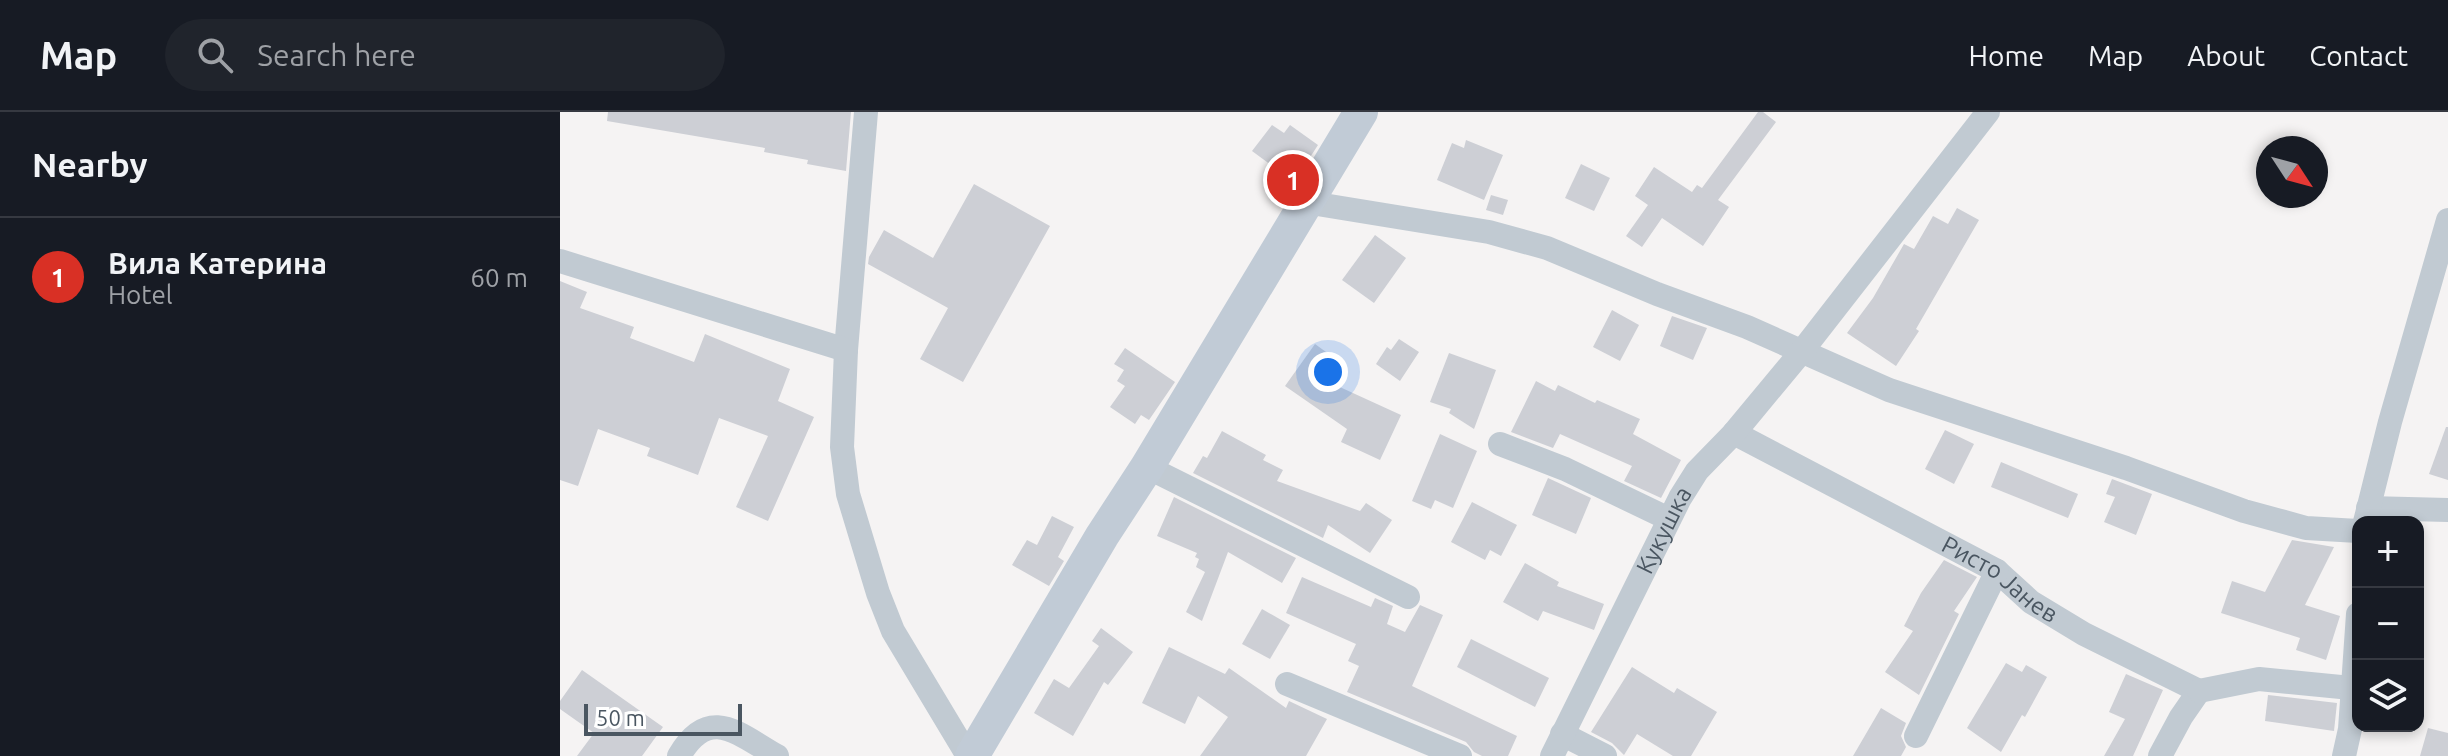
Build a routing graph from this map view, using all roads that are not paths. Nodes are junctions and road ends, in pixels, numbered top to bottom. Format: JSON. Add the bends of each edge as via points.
{"nodes":[{"id":1,"x":866,"y":112,"type":"edge"},
{"id":2,"x":1361,"y":112,"type":"edge"},
{"id":3,"x":1988,"y":112,"type":"edge"},
{"id":4,"x":1305,"y":202,"type":"junction"},
{"id":5,"x":2448,"y":220,"type":"edge"},
{"id":6,"x":560,"y":261,"type":"edge"},
{"id":7,"x":846,"y":350,"type":"junction"},
{"id":8,"x":1802,"y":351,"type":"junction"},
{"id":9,"x":1734,"y":433,"type":"junction"},
{"id":10,"x":1500,"y":444,"type":"dead end"},
{"id":11,"x":1147,"y":467,"type":"junction"},
{"id":12,"x":2448,"y":510,"type":"edge"},
{"id":13,"x":2367,"y":515,"type":"edge"},
{"id":14,"x":1669,"y":519,"type":"junction"},
{"id":15,"x":2352,"y":531,"type":"edge"},
{"id":16,"x":1997,"y":571,"type":"junction"},
{"id":17,"x":1408,"y":597,"type":"dead end"},
{"id":18,"x":2354,"y":660,"type":"edge"},
{"id":19,"x":1287,"y":684,"type":"dead end"},
{"id":20,"x":2351,"y":688,"type":"junction"},
{"id":21,"x":2199,"y":691,"type":"junction"},
{"id":22,"x":1916,"y":736,"type":"dead end"},
{"id":23,"x":1557,"y":745,"type":"edge"},
{"id":24,"x":679,"y":756,"type":"edge"},
{"id":25,"x":777,"y":756,"type":"edge"},
{"id":26,"x":970,"y":756,"type":"edge"},
{"id":27,"x":1460,"y":756,"type":"edge"},
{"id":28,"x":1605,"y":756,"type":"edge"},
{"id":29,"x":2160,"y":756,"type":"edge"},
{"id":30,"x":2344,"y":756,"type":"edge"}],
"edges":[{"from":1,"to":7,"type":"street"},
{"from":2,"to":4,"type":"main road"},
{"from":3,"to":8,"type":"street","name":"Кукушка"},
{"from":4,"to":8,"type":"street","via":[[1489,232],[1547,248]]},
{"from":4,"to":11,"type":"main road"},
{"from":5,"to":13,"type":"street"},
{"from":6,"to":7,"type":"street"},
{"from":7,"to":26,"type":"street","via":[[842,447],[862,543],[893,631]]},
{"from":8,"to":9,"type":"street","name":"Кукушка"},
{"from":8,"to":15,"type":"street","via":[[1889,390],[2244,511],[2306,528]]},
{"from":9,"to":14,"type":"street","name":"Кукушка","via":[[1697,471]]},
{"from":9,"to":16,"type":"street","name":"Ристо Јанев"},
{"from":10,"to":14,"type":"street"},
{"from":11,"to":17,"type":"street"},
{"from":11,"to":26,"type":"main road"},
{"from":12,"to":13,"type":"street"},
{"from":14,"to":23,"type":"street","name":"Кукушка"},
{"from":16,"to":21,"type":"street","name":"Ристо Јанев","via":[[2031,602],[2084,634]]},
{"from":16,"to":22,"type":"street"},
{"from":18,"to":20,"type":"street"},
{"from":19,"to":27,"type":"street"},
{"from":20,"to":21,"type":"street","via":[[2259,679]]},
{"from":20,"to":30,"type":"street"},
{"from":21,"to":29,"type":"street"},
{"from":23,"to":28,"type":"street","name":"Кукушка"},
{"from":24,"to":25,"type":"street","via":[[691,737],[716,726]]}]}
